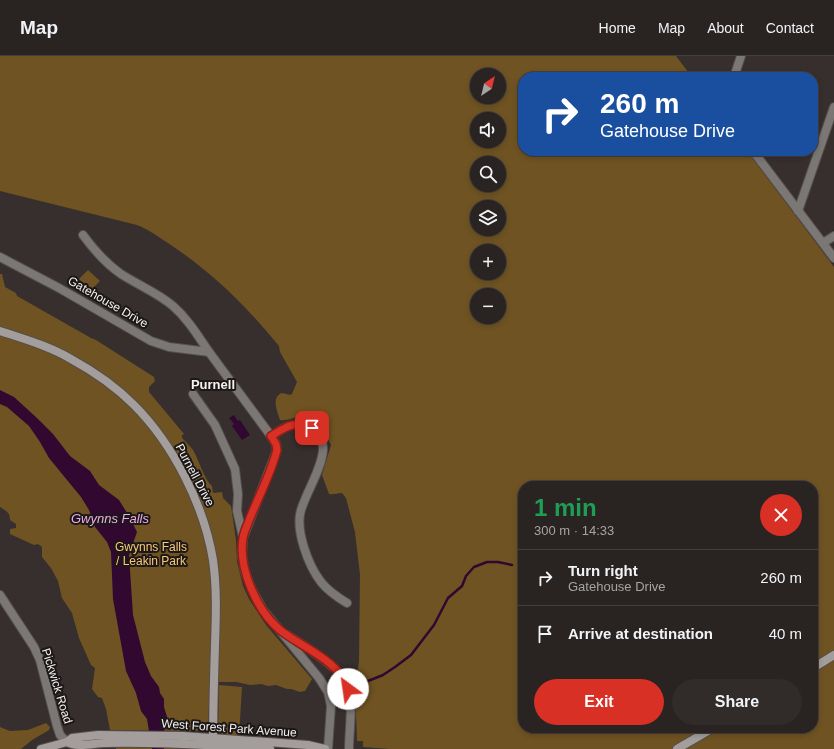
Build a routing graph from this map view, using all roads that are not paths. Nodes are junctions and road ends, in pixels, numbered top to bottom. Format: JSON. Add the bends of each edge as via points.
{"nodes":[{"id":1,"x":741,"y":56,"type":"edge"},
{"id":2,"x":736,"y":72,"type":"edge"},
{"id":3,"x":834,"y":107,"type":"edge"},
{"id":4,"x":818,"y":153,"type":"edge"},
{"id":5,"x":757,"y":156,"type":"edge"},
{"id":6,"x":817,"y":156,"type":"edge"},
{"id":7,"x":798,"y":211,"type":"junction"},
{"id":8,"x":83,"y":235,"type":"dead end"},
{"id":9,"x":834,"y":236,"type":"edge"},
{"id":10,"x":823,"y":243,"type":"junction"},
{"id":11,"x":0,"y":257,"type":"edge"},
{"id":12,"x":834,"y":258,"type":"edge"},
{"id":13,"x":0,"y":332,"type":"edge"},
{"id":14,"x":209,"y":352,"type":"junction"},
{"id":15,"x":193,"y":394,"type":"dead end"},
{"id":16,"x":271,"y":436,"type":"junction"},
{"id":17,"x":243,"y":538,"type":"junction"},
{"id":18,"x":0,"y":595,"type":"edge"},
{"id":19,"x":347,"y":603,"type":"dead end"},
{"id":20,"x":280,"y":630,"type":"junction"},
{"id":21,"x":834,"y":655,"type":"edge"},
{"id":22,"x":818,"y":665,"type":"edge"},
{"id":23,"x":705,"y":733,"type":"edge"},
{"id":24,"x":130,"y":739,"type":"junction"},
{"id":25,"x":213,"y":741,"type":"junction"},
{"id":26,"x":67,"y":742,"type":"junction"},
{"id":27,"x":79,"y":747,"type":"edge"},
{"id":28,"x":41,"y":749,"type":"edge"},
{"id":29,"x":270,"y":749,"type":"edge"},
{"id":30,"x":326,"y":749,"type":"edge"},
{"id":31,"x":349,"y":749,"type":"edge"},
{"id":32,"x":678,"y":749,"type":"edge"}],
"edges":[{"from":1,"to":2,"type":"street"},
{"from":3,"to":4,"type":"street"},
{"from":5,"to":7,"type":"street"},
{"from":6,"to":7,"type":"street"},
{"from":7,"to":10,"type":"street"},
{"from":8,"to":14,"type":"street","via":[[101,258],[121,274],[173,306],[192,326]]},
{"from":9,"to":10,"type":"street"},
{"from":10,"to":12,"type":"street"},
{"from":11,"to":14,"type":"street","name":"Gatehouse Drive","via":[[60,288],[151,341],[169,347]]},
{"from":13,"to":25,"type":"street","name":"Purnell Drive","via":[[49,348],[70,358],[113,387],[152,425],[181,470],[204,521],[213,560],[216,608]]},
{"from":14,"to":16,"type":"street"},
{"from":15,"to":17,"type":"street","via":[[215,425],[235,469],[237,511]]},
{"from":16,"to":17,"type":"street","via":[[277,450]]},
{"from":16,"to":19,"type":"street","via":[[286,427],[300,424],[315,431],[323,442],[323,455],[301,510],[299,528],[307,556],[321,582]]},
{"from":17,"to":20,"type":"street","via":[[242,556],[252,590],[263,610]]},
{"from":18,"to":26,"type":"street","name":"Pickwick Road","via":[[40,660],[57,726],[60,735]]},
{"from":20,"to":30,"type":"street","via":[[328,692],[331,706]]},
{"from":20,"to":31,"type":"street","via":[[329,664],[345,680],[350,708]]},
{"from":21,"to":22,"type":"street"},
{"from":23,"to":32,"type":"street"},
{"from":24,"to":25,"type":"street","name":"West Forest Park Avenue"},
{"from":24,"to":26,"type":"street","via":[[98,735],[72,738]]},
{"from":24,"to":27,"type":"street"},
{"from":25,"to":29,"type":"street","name":"West Forest Park Avenue"},
{"from":25,"to":30,"type":"street","name":"West Forest Park Avenue","via":[[308,745]]},
{"from":26,"to":27,"type":"street"},
{"from":26,"to":28,"type":"street"}]}
